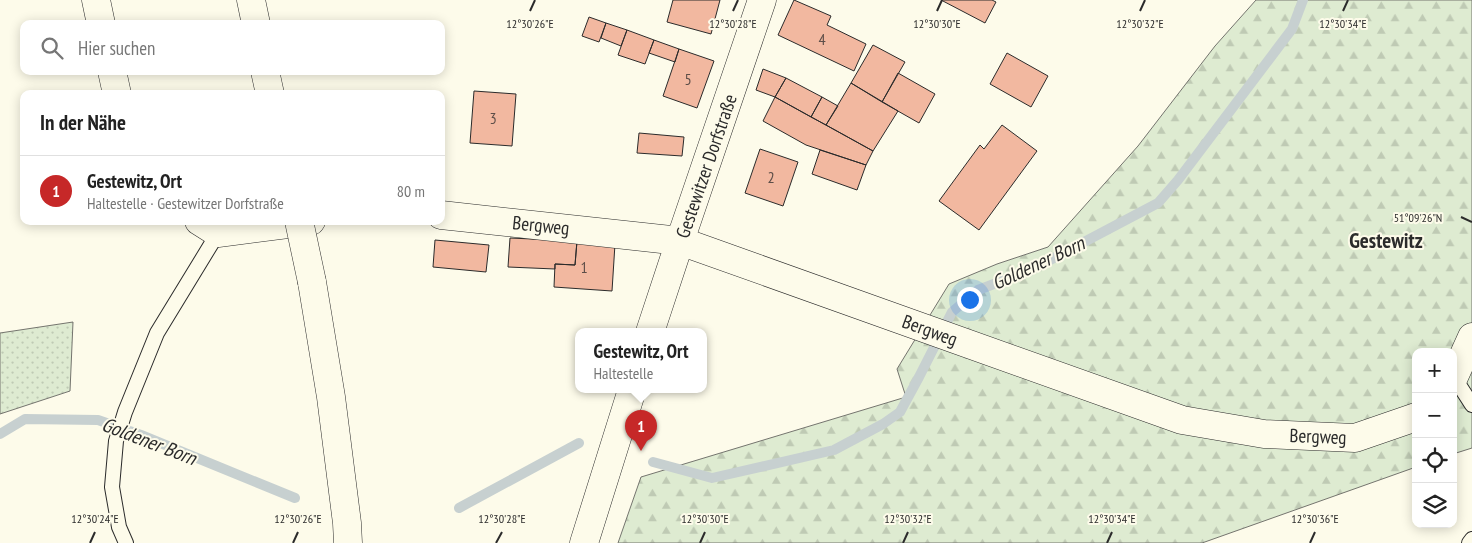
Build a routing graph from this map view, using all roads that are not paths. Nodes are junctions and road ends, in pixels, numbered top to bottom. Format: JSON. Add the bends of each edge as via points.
{"nodes":[{"id":1,"x":96,"y":0,"type":"edge"},
{"id":2,"x":251,"y":0,"type":"edge"},
{"id":3,"x":762,"y":0,"type":"edge"},
{"id":4,"x":101,"y":20,"type":"edge"},
{"id":5,"x":255,"y":20,"type":"edge"},
{"id":6,"x":113,"y":75,"type":"edge"},
{"id":7,"x":266,"y":75,"type":"edge"},
{"id":8,"x":116,"y":90,"type":"edge"},
{"id":9,"x":269,"y":90,"type":"edge"},
{"id":10,"x":445,"y":214,"type":"edge"},
{"id":11,"x":243,"y":225,"type":"edge"},
{"id":12,"x":300,"y":225,"type":"edge"},
{"id":13,"x":209,"y":227,"type":"edge"},
{"id":14,"x":680,"y":240,"type":"junction"},
{"id":15,"x":651,"y":328,"type":"edge"},
{"id":16,"x":1472,"y":337,"type":"edge"},
{"id":17,"x":1457,"y":371,"type":"edge"},
{"id":18,"x":1457,"y":382,"type":"edge"},
{"id":19,"x":631,"y":393,"type":"edge"},
{"id":20,"x":1472,"y":405,"type":"edge"},
{"id":21,"x":1412,"y":418,"type":"edge"},
{"id":22,"x":1472,"y":538,"type":"edge"},
{"id":23,"x":126,"y":543,"type":"edge"},
{"id":24,"x":348,"y":543,"type":"edge"},
{"id":25,"x":584,"y":543,"type":"edge"},
{"id":26,"x":1469,"y":543,"type":"edge"}],
"edges":[{"from":1,"to":4,"type":"street"},
{"from":2,"to":5,"type":"street"},
{"from":3,"to":14,"type":"street","name":"Gestewitzer Dorfstraße"},
{"from":6,"to":8,"type":"street"},
{"from":7,"to":9,"type":"street"},
{"from":10,"to":14,"type":"street","name":"Bergweg"},
{"from":11,"to":13,"type":"street"},
{"from":12,"to":24,"type":"street","bridge":true,"via":[[331,397]]},
{"from":13,"to":23,"type":"lane","via":[[157,333],[116,441],[112,487],[119,527]]},
{"from":14,"to":15,"type":"street","name":"Gestewitzer Dorfstraße"},
{"from":14,"to":21,"type":"street","name":"Bergweg","via":[[1182,420],[1264,434],[1355,438]]},
{"from":16,"to":17,"type":"street"},
{"from":18,"to":20,"type":"lane"},
{"from":19,"to":25,"type":"street"},
{"from":22,"to":26,"type":"lane"}]}
